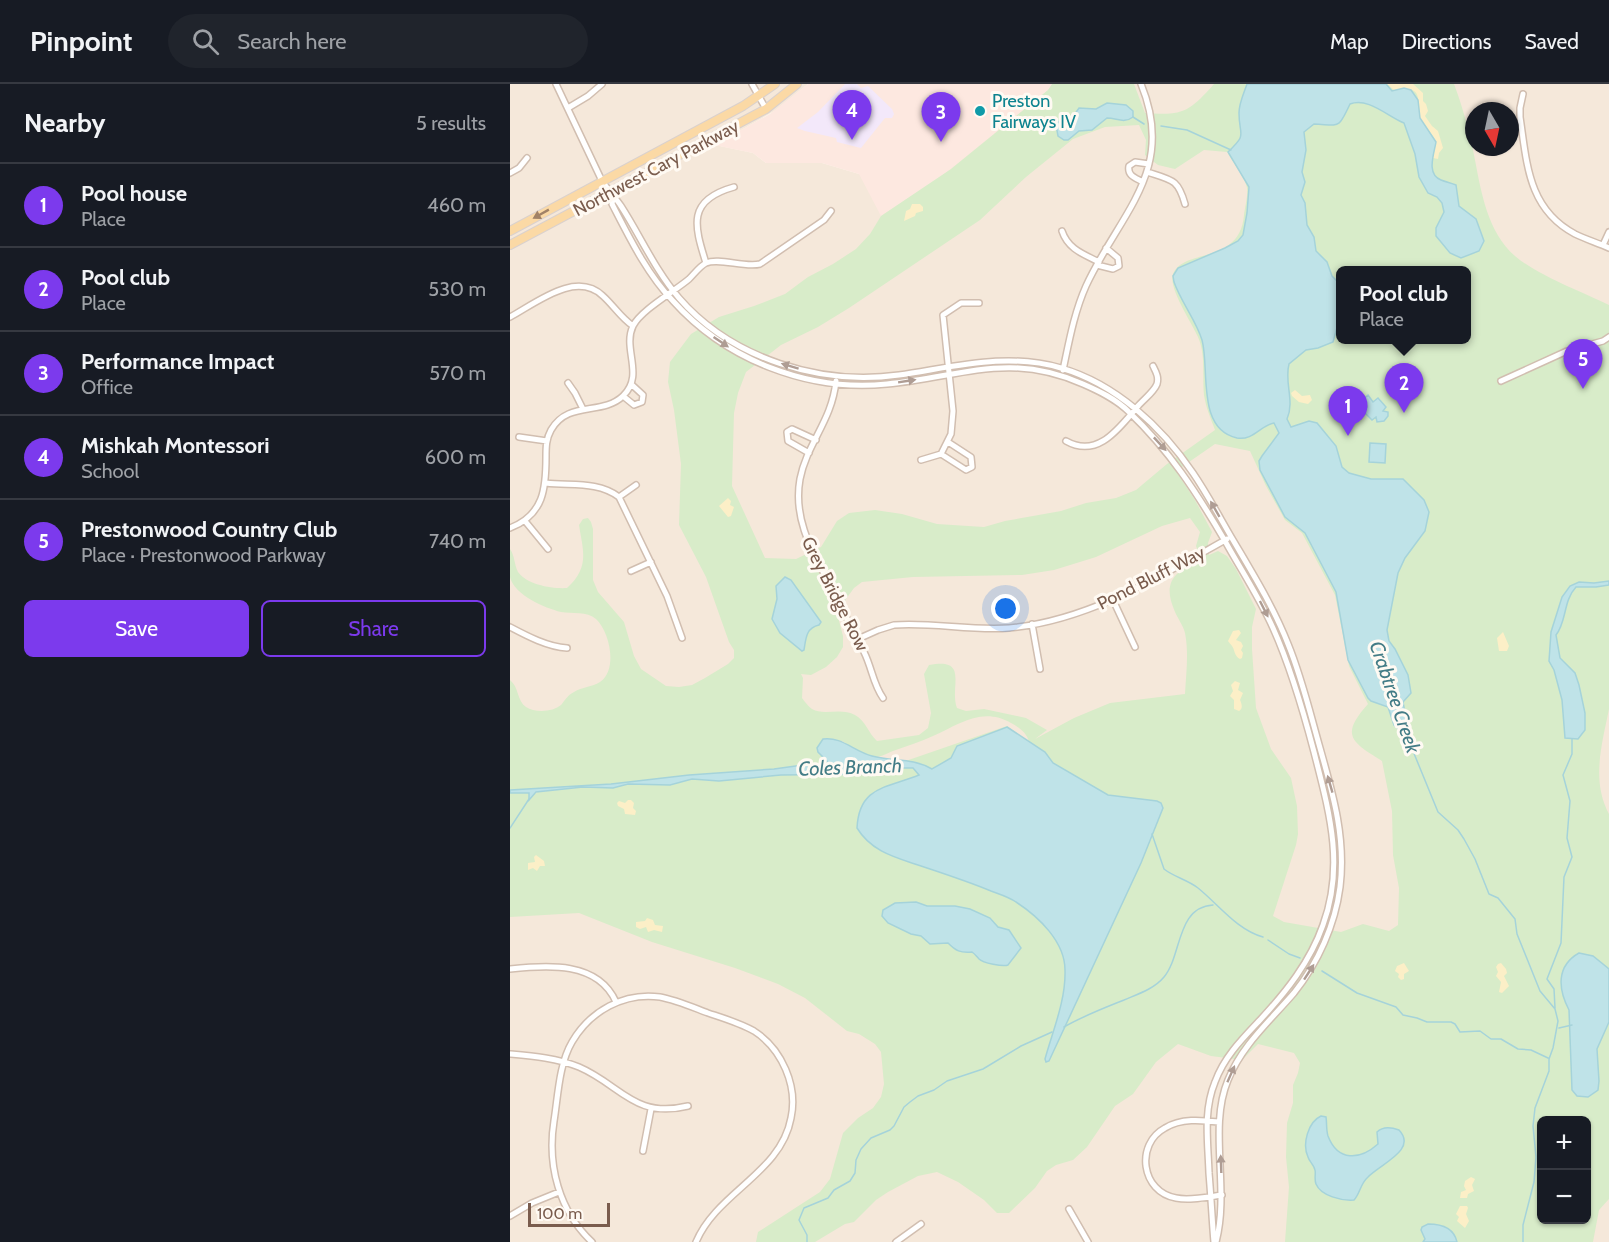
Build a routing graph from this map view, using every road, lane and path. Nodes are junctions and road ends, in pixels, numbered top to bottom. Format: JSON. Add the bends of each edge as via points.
{"nodes":[{"id":1,"x":556,"y":84,"type":"edge"},
{"id":2,"x":602,"y":84,"type":"edge"},
{"id":3,"x":752,"y":84,"type":"edge"},
{"id":4,"x":776,"y":84,"type":"edge"},
{"id":5,"x":797,"y":84,"type":"edge"},
{"id":6,"x":1141,"y":84,"type":"edge"},
{"id":7,"x":1523,"y":94,"type":"dead end"},
{"id":8,"x":759,"y":96,"type":"junction"},
{"id":9,"x":568,"y":108,"type":"junction"},
{"id":10,"x":766,"y":109,"type":"junction"},
{"id":11,"x":527,"y":158,"type":"dead end"},
{"id":12,"x":1149,"y":164,"type":"junction"},
{"id":13,"x":1148,"y":172,"type":"junction"},
{"id":14,"x":510,"y":173,"type":"edge"},
{"id":15,"x":602,"y":181,"type":"junction"},
{"id":16,"x":1143,"y":182,"type":"junction"},
{"id":17,"x":734,"y":187,"type":"dead end"},
{"id":18,"x":612,"y":195,"type":"junction"},
{"id":19,"x":1185,"y":204,"type":"dead end"},
{"id":20,"x":831,"y":212,"type":"dead end"},
{"id":21,"x":510,"y":231,"type":"edge"},
{"id":22,"x":1062,"y":231,"type":"dead end"},
{"id":23,"x":1609,"y":232,"type":"edge"},
{"id":24,"x":510,"y":245,"type":"edge"},
{"id":25,"x":1603,"y":245,"type":"junction"},
{"id":26,"x":1106,"y":248,"type":"junction"},
{"id":27,"x":1609,"y":248,"type":"edge"},
{"id":28,"x":706,"y":263,"type":"junction"},
{"id":29,"x":1098,"y":263,"type":"junction"},
{"id":30,"x":674,"y":291,"type":"junction"},
{"id":31,"x":668,"y":295,"type":"junction"},
{"id":32,"x":979,"y":303,"type":"dead end"},
{"id":33,"x":510,"y":317,"type":"edge"},
{"id":34,"x":633,"y":326,"type":"junction"},
{"id":35,"x":1609,"y":337,"type":"edge"},
{"id":36,"x":949,"y":366,"type":"junction"},
{"id":37,"x":1153,"y":366,"type":"dead end"},
{"id":38,"x":1062,"y":371,"type":"junction"},
{"id":39,"x":950,"y":374,"type":"junction"},
{"id":40,"x":836,"y":380,"type":"junction"},
{"id":41,"x":1501,"y":381,"type":"dead end"},
{"id":42,"x":568,"y":383,"type":"dead end"},
{"id":43,"x":631,"y":384,"type":"junction"},
{"id":44,"x":623,"y":396,"type":"junction"},
{"id":45,"x":583,"y":409,"type":"junction"},
{"id":46,"x":1133,"y":412,"type":"junction"},
{"id":47,"x":519,"y":437,"type":"dead end"},
{"id":48,"x":816,"y":440,"type":"junction"},
{"id":49,"x":546,"y":441,"type":"junction"},
{"id":50,"x":1065,"y":441,"type":"dead end"},
{"id":51,"x":948,"y":442,"type":"junction"},
{"id":52,"x":809,"y":453,"type":"junction"},
{"id":53,"x":941,"y":454,"type":"junction"},
{"id":54,"x":921,"y":460,"type":"dead end"},
{"id":55,"x":546,"y":483,"type":"junction"},
{"id":56,"x":636,"y":485,"type":"dead end"},
{"id":57,"x":619,"y":497,"type":"junction"},
{"id":58,"x":525,"y":521,"type":"junction"},
{"id":59,"x":510,"y":528,"type":"edge"},
{"id":60,"x":1231,"y":537,"type":"junction"},
{"id":61,"x":1225,"y":541,"type":"junction"},
{"id":62,"x":548,"y":549,"type":"dead end"},
{"id":63,"x":651,"y":562,"type":"junction"},
{"id":64,"x":631,"y":571,"type":"dead end"},
{"id":65,"x":1113,"y":600,"type":"junction"},
{"id":66,"x":1032,"y":624,"type":"junction"},
{"id":67,"x":510,"y":627,"type":"edge"},
{"id":68,"x":682,"y":638,"type":"dead end"},
{"id":69,"x":858,"y":639,"type":"junction"},
{"id":70,"x":1135,"y":647,"type":"dead end"},
{"id":71,"x":567,"y":648,"type":"dead end"},
{"id":72,"x":1040,"y":669,"type":"dead end"},
{"id":73,"x":883,"y":698,"type":"dead end"},
{"id":74,"x":510,"y":969,"type":"edge"},
{"id":75,"x":616,"y":1002,"type":"junction"},
{"id":76,"x":510,"y":1054,"type":"edge"},
{"id":77,"x":564,"y":1062,"type":"junction"},
{"id":78,"x":688,"y":1106,"type":"dead end"},
{"id":79,"x":651,"y":1109,"type":"junction"},
{"id":80,"x":1207,"y":1121,"type":"junction"},
{"id":81,"x":1220,"y":1122,"type":"junction"},
{"id":82,"x":643,"y":1151,"type":"dead end"},
{"id":83,"x":559,"y":1192,"type":"junction"},
{"id":84,"x":1222,"y":1195,"type":"junction"},
{"id":85,"x":1211,"y":1197,"type":"junction"},
{"id":86,"x":1069,"y":1209,"type":"dead end"},
{"id":87,"x":510,"y":1216,"type":"edge"},
{"id":88,"x":921,"y":1224,"type":"dead end"},
{"id":89,"x":592,"y":1242,"type":"edge"},
{"id":90,"x":696,"y":1242,"type":"edge"},
{"id":91,"x":896,"y":1242,"type":"edge"},
{"id":92,"x":1088,"y":1242,"type":"edge"},
{"id":93,"x":1215,"y":1242,"type":"edge"}],
"edges":[{"from":1,"to":9,"type":"street"},
{"from":2,"to":9,"type":"street"},
{"from":3,"to":8,"type":"street"},
{"from":4,"to":8,"type":"main road","name":"Northwest Cary Parkway"},
{"from":5,"to":10,"type":"main road","name":"Northwest Cary Parkway"},
{"from":6,"to":12,"type":"street","via":[[1152,124]]},
{"from":7,"to":25,"type":"street","via":[[1520,117],[1533,188],[1546,211],[1562,225]]},
{"from":8,"to":10,"type":"street"},
{"from":8,"to":15,"type":"main road","name":"Northwest Cary Parkway"},
{"from":9,"to":15,"type":"street"},
{"from":10,"to":18,"type":"main road","name":"Northwest Cary Parkway"},
{"from":11,"to":14,"type":"street"},
{"from":12,"to":13,"type":"street"},
{"from":12,"to":16,"type":"street","via":[[1135,162],[1129,166],[1132,176]]},
{"from":13,"to":16,"type":"street"},
{"from":13,"to":19,"type":"street","via":[[1177,184]]},
{"from":15,"to":18,"type":"street"},
{"from":15,"to":21,"type":"main road","name":"Northwest Cary Parkway","one_way":true},
{"from":16,"to":26,"type":"street"},
{"from":17,"to":28,"type":"street","via":[[709,198],[698,213],[697,235]]},
{"from":18,"to":24,"type":"main road","name":"Northwest Cary Parkway"},
{"from":18,"to":30,"type":"street"},
{"from":18,"to":31,"type":"street","via":[[612,204],[635,247]]},
{"from":20,"to":28,"type":"street","via":[[760,264]]},
{"from":22,"to":29,"type":"street","via":[[1071,247]]},
{"from":23,"to":25,"type":"street"},
{"from":25,"to":27,"type":"street"},
{"from":26,"to":29,"type":"street"},
{"from":26,"to":29,"type":"street","via":[[1118,258],[1119,266],[1113,269]]},
{"from":28,"to":30,"type":"street"},
{"from":29,"to":38,"type":"street","via":[[1080,300]]},
{"from":30,"to":31,"type":"street"},
{"from":40,"to":30,"type":"street","one_way":true,"via":[[754,353],[713,328]]},
{"from":31,"to":34,"type":"street"},
{"from":31,"to":40,"type":"street","one_way":true,"via":[[697,324],[738,353],[790,375]]},
{"from":32,"to":36,"type":"street","via":[[961,303],[943,315]]},
{"from":33,"to":34,"type":"street","via":[[564,289],[583,286],[603,296]]},
{"from":34,"to":43,"type":"street"},
{"from":35,"to":41,"type":"street"},
{"from":36,"to":38,"type":"street","via":[[1014,360]]},
{"from":36,"to":39,"type":"street"},
{"from":36,"to":40,"type":"street"},
{"from":37,"to":46,"type":"street","via":[[1158,382]]},
{"from":38,"to":39,"type":"street","via":[[1004,367]]},
{"from":38,"to":46,"type":"street","via":[[1102,386]]},
{"from":40,"to":39,"type":"street","one_way":true,"via":[[884,385]]},
{"from":39,"to":51,"type":"street","via":[[953,423]]},
{"from":40,"to":48,"type":"street","name":"Grey Bridge Row","via":[[831,409]]},
{"from":42,"to":45,"type":"street"},
{"from":43,"to":44,"type":"street"},
{"from":43,"to":44,"type":"street","via":[[643,395],[642,402],[634,405]]},
{"from":44,"to":45,"type":"street"},
{"from":45,"to":49,"type":"street","via":[[562,417]]},
{"from":46,"to":50,"type":"street","via":[[1116,432],[1097,444],[1080,448]]},
{"from":60,"to":46,"type":"street","one_way":true,"via":[[1184,459],[1166,438]]},
{"from":46,"to":61,"type":"street","one_way":true,"via":[[1175,461]]},
{"from":47,"to":49,"type":"street"},
{"from":48,"to":52,"type":"street","name":"Grey Bridge Row"},
{"from":48,"to":52,"type":"street","via":[[796,430],[787,432],[788,441]]},
{"from":49,"to":55,"type":"street"},
{"from":51,"to":53,"type":"street"},
{"from":51,"to":53,"type":"street","via":[[971,457],[972,467],[966,470]]},
{"from":52,"to":69,"type":"street","name":"Grey Bridge Row","via":[[799,490],[801,523]]},
{"from":53,"to":54,"type":"street"},
{"from":55,"to":57,"type":"street","via":[[597,486]]},
{"from":55,"to":58,"type":"street","via":[[539,503]]},
{"from":56,"to":57,"type":"street"},
{"from":57,"to":63,"type":"street"},
{"from":58,"to":59,"type":"street"},
{"from":58,"to":62,"type":"street"},
{"from":60,"to":61,"type":"street","name":"Pond Bluff Way"},
{"from":81,"to":60,"type":"street","one_way":true,"via":[[1226,1087],[1241,1054],[1314,963],[1332,921],[1341,869],[1335,800],[1302,683],[1276,617]]},
{"from":61,"to":65,"type":"street","name":"Pond Bluff Way"},
{"from":61,"to":80,"type":"street","one_way":true,"via":[[1264,610],[1292,673],[1329,810],[1334,857],[1330,899],[1316,944],[1290,986],[1223,1065],[1210,1096]]},
{"from":63,"to":64,"type":"street"},
{"from":63,"to":68,"type":"street"},
{"from":65,"to":66,"type":"street","name":"Pond Bluff Way"},
{"from":65,"to":70,"type":"street"},
{"from":66,"to":69,"type":"street","name":"Pond Bluff Way","via":[[989,628],[894,625]]},
{"from":66,"to":72,"type":"street"},
{"from":67,"to":71,"type":"street","via":[[550,646]]},
{"from":69,"to":73,"type":"street","name":"Grey Bridge Row"},
{"from":74,"to":75,"type":"street","via":[[554,966],[576,970],[604,985]]},
{"from":75,"to":77,"type":"street","via":[[582,1027]]},
{"from":75,"to":90,"type":"street","via":[[660,997],[732,1021],[762,1037],[787,1072],[793,1107],[781,1147],[713,1213]]},
{"from":76,"to":77,"type":"street"},
{"from":77,"to":79,"type":"street","via":[[588,1071],[633,1102]]},
{"from":77,"to":83,"type":"street","via":[[552,1144]]},
{"from":78,"to":79,"type":"street"},
{"from":79,"to":82,"type":"street"},
{"from":80,"to":81,"type":"street"},
{"from":80,"to":85,"type":"street"},
{"from":80,"to":85,"type":"street","via":[[1181,1122],[1163,1128],[1147,1148],[1145,1163],[1151,1181],[1162,1193],[1182,1199]]},
{"from":84,"to":81,"type":"street","one_way":true},
{"from":83,"to":87,"type":"street"},
{"from":83,"to":89,"type":"street","via":[[573,1220]]},
{"from":84,"to":85,"type":"street"},
{"from":84,"to":93,"type":"street"},
{"from":85,"to":93,"type":"street"},
{"from":86,"to":92,"type":"street"},
{"from":88,"to":91,"type":"street"}]}
